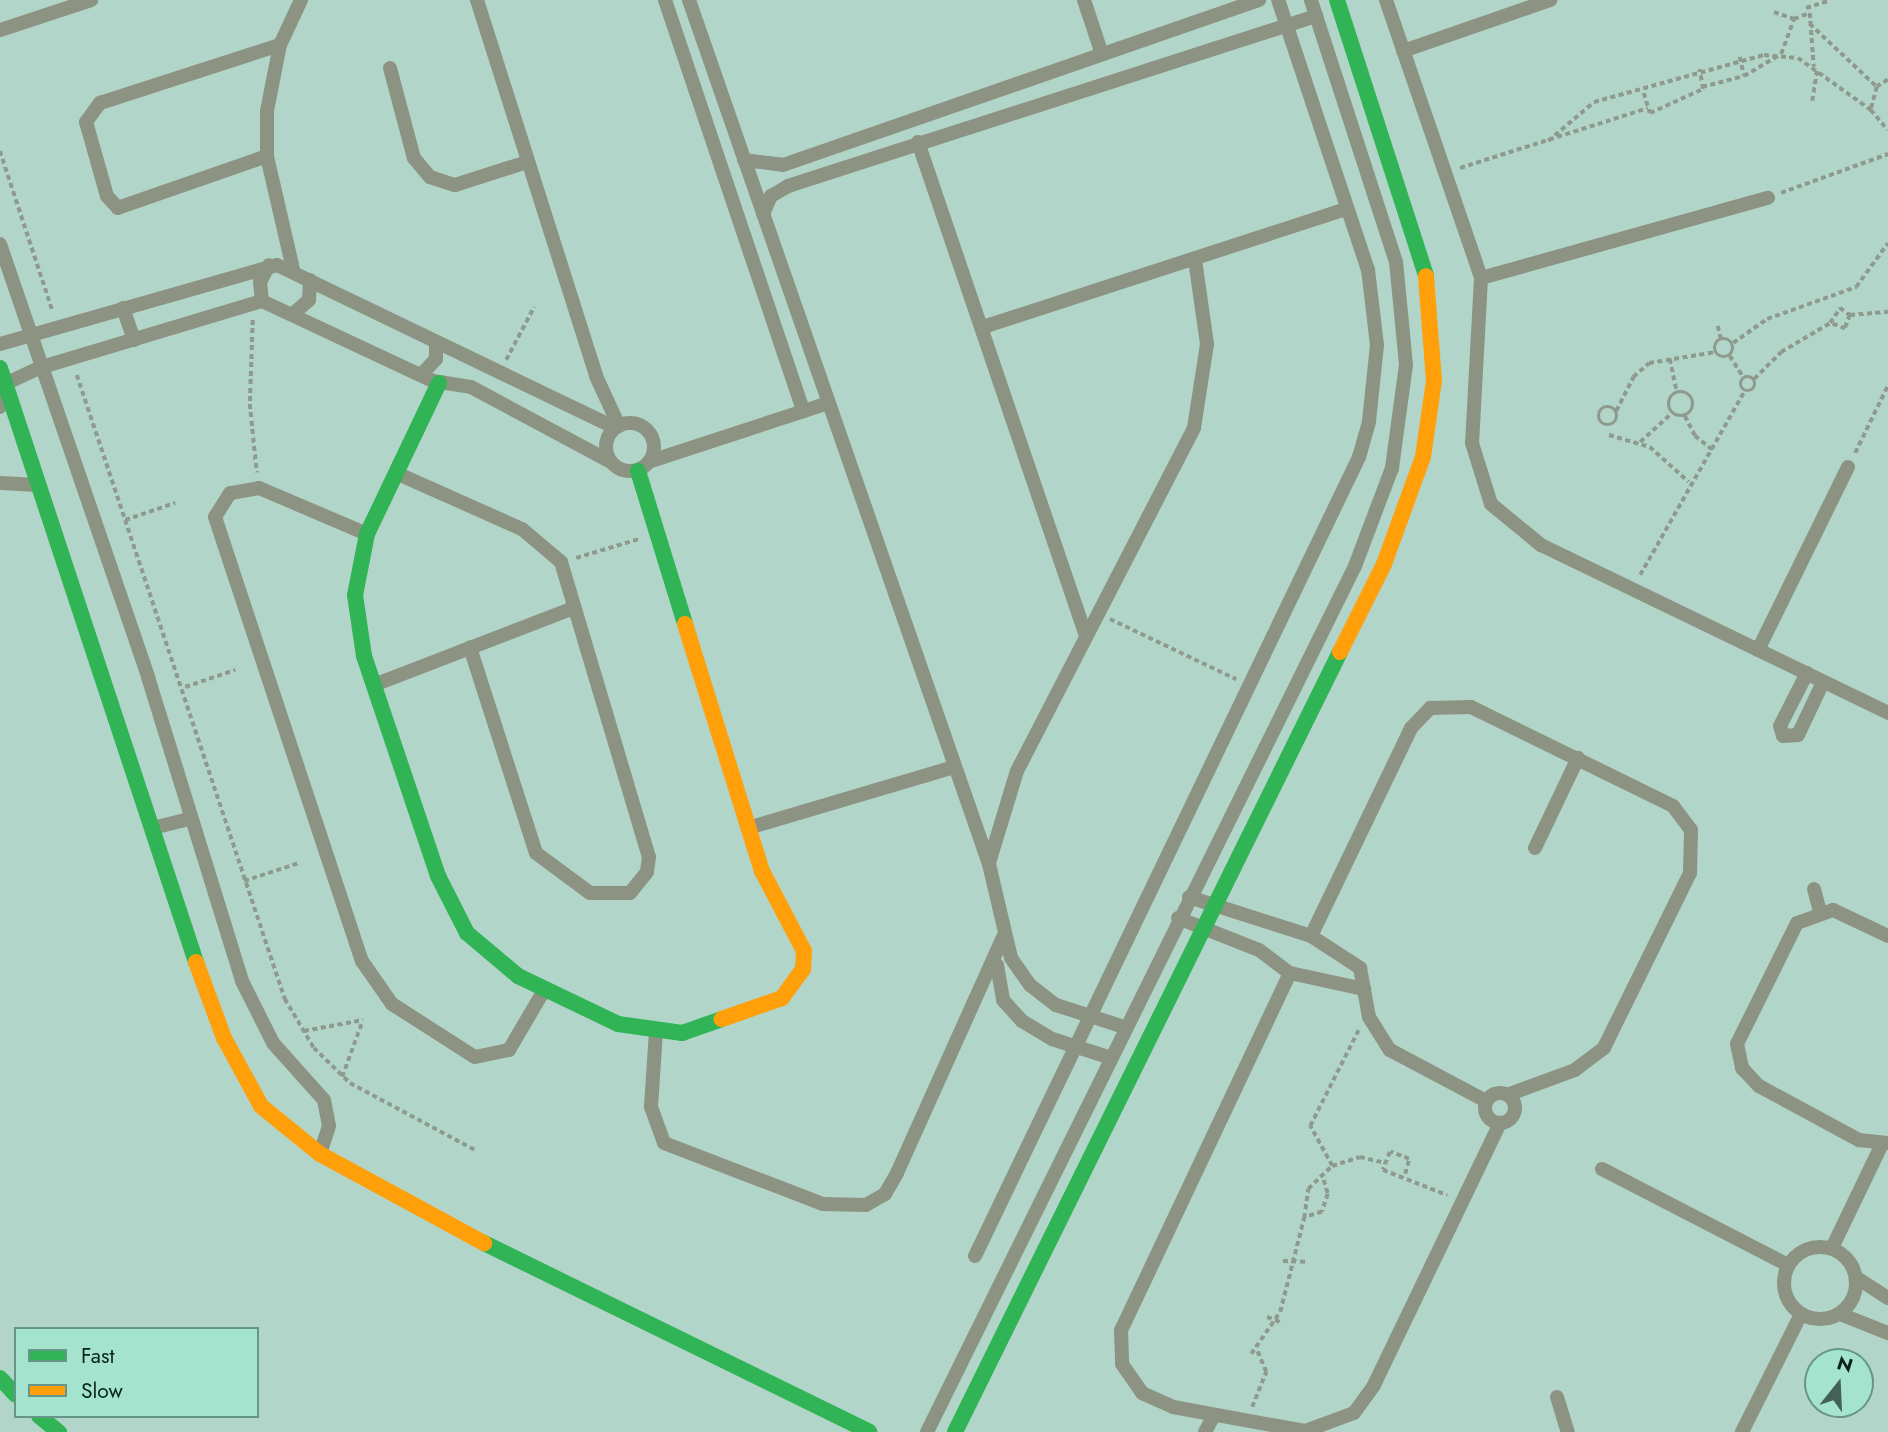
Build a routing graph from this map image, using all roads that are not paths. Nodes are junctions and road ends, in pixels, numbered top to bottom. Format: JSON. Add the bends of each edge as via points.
{"nodes":[{"id":1,"x":90,"y":0,"type":"edge"},
{"id":2,"x":301,"y":0,"type":"edge"},
{"id":3,"x":477,"y":0,"type":"edge"},
{"id":4,"x":665,"y":0,"type":"edge"},
{"id":5,"x":1084,"y":0,"type":"edge"},
{"id":6,"x":1259,"y":0,"type":"edge"},
{"id":7,"x":1278,"y":0,"type":"edge"},
{"id":8,"x":1311,"y":0,"type":"edge"},
{"id":9,"x":1338,"y":0,"type":"edge"},
{"id":10,"x":1386,"y":0,"type":"edge"},
{"id":11,"x":1550,"y":0,"type":"edge"},
{"id":12,"x":691,"y":6,"type":"edge"},
{"id":13,"x":1316,"y":16,"type":"junction"},
{"id":14,"x":672,"y":19,"type":"junction"},
{"id":15,"x":1285,"y":24,"type":"junction"},
{"id":16,"x":0,"y":30,"type":"edge"},
{"id":17,"x":280,"y":45,"type":"junction"},
{"id":18,"x":1403,"y":51,"type":"junction"},
{"id":19,"x":1102,"y":54,"type":"junction"},
{"id":20,"x":390,"y":68,"type":"dead end"},
{"id":21,"x":918,"y":142,"type":"junction"},
{"id":22,"x":268,"y":156,"type":"junction"},
{"id":23,"x":527,"y":162,"type":"junction"},
{"id":24,"x":745,"y":163,"type":"junction"},
{"id":25,"x":722,"y":173,"type":"junction"},
{"id":26,"x":1768,"y":198,"type":"road end"},
{"id":27,"x":1346,"y":209,"type":"junction"},
{"id":28,"x":763,"y":214,"type":"junction"},
{"id":29,"x":0,"y":244,"type":"edge"},
{"id":30,"x":1195,"y":260,"type":"junction"},
{"id":31,"x":269,"y":265,"type":"junction"},
{"id":32,"x":293,"y":269,"type":"junction"},
{"id":33,"x":1481,"y":278,"type":"junction"},
{"id":34,"x":310,"y":280,"type":"junction"},
{"id":35,"x":259,"y":300,"type":"junction"},
{"id":36,"x":123,"y":308,"type":"junction"},
{"id":37,"x":294,"y":313,"type":"junction"},
{"id":38,"x":983,"y":327,"type":"junction"},
{"id":39,"x":29,"y":335,"type":"junction"},
{"id":40,"x":134,"y":340,"type":"junction"},
{"id":41,"x":0,"y":344,"type":"edge"},
{"id":42,"x":436,"y":344,"type":"junction"},
{"id":43,"x":477,"y":363,"type":"junction"},
{"id":44,"x":42,"y":367,"type":"junction"},
{"id":45,"x":0,"y":368,"type":"edge"},
{"id":46,"x":421,"y":375,"type":"junction"},
{"id":47,"x":7,"y":383,"type":"junction"},
{"id":48,"x":439,"y":383,"type":"junction"},
{"id":49,"x":471,"y":387,"type":"junction"},
{"id":50,"x":825,"y":404,"type":"junction"},
{"id":51,"x":0,"y":407,"type":"edge"},
{"id":52,"x":803,"y":411,"type":"junction"},
{"id":53,"x":617,"y":427,"type":"junction"},
{"id":54,"x":611,"y":462,"type":"junction"},
{"id":55,"x":645,"y":466,"type":"junction"},
{"id":56,"x":1848,"y":467,"type":"road end"},
{"id":57,"x":396,"y":473,"type":"junction"},
{"id":58,"x":0,"y":483,"type":"edge"},
{"id":59,"x":38,"y":485,"type":"junction"},
{"id":60,"x":368,"y":534,"type":"junction"},
{"id":61,"x":575,"y":608,"type":"junction"},
{"id":62,"x":1085,"y":633,"type":"junction"},
{"id":63,"x":470,"y":647,"type":"junction"},
{"id":64,"x":1758,"y":650,"type":"junction"},
{"id":65,"x":1807,"y":673,"type":"junction"},
{"id":66,"x":1824,"y":682,"type":"junction"},
{"id":67,"x":374,"y":685,"type":"junction"},
{"id":68,"x":1888,"y":713,"type":"edge"},
{"id":69,"x":1578,"y":758,"type":"junction"},
{"id":70,"x":954,"y":767,"type":"junction"},
{"id":71,"x":190,"y":819,"type":"junction"},
{"id":72,"x":153,"y":828,"type":"junction"},
{"id":73,"x":748,"y":828,"type":"junction"},
{"id":74,"x":1535,"y":848,"type":"dead end"},
{"id":75,"x":989,"y":864,"type":"junction"},
{"id":76,"x":1814,"y":889,"type":"dead end"},
{"id":77,"x":1189,"y":897,"type":"junction"},
{"id":78,"x":1216,"y":907,"type":"junction"},
{"id":79,"x":1820,"y":911,"type":"junction"},
{"id":80,"x":1178,"y":918,"type":"junction"},
{"id":81,"x":1205,"y":929,"type":"junction"},
{"id":82,"x":1311,"y":936,"type":"junction"},
{"id":83,"x":1888,"y":936,"type":"edge"},
{"id":84,"x":1003,"y":937,"type":"junction"},
{"id":85,"x":998,"y":957,"type":"junction"},
{"id":86,"x":1290,"y":973,"type":"junction"},
{"id":87,"x":1364,"y":989,"type":"junction"},
{"id":88,"x":543,"y":992,"type":"junction"},
{"id":89,"x":1088,"y":1020,"type":"junction"},
{"id":90,"x":1124,"y":1027,"type":"junction"},
{"id":91,"x":656,"y":1031,"type":"junction"},
{"id":92,"x":1077,"y":1047,"type":"junction"},
{"id":93,"x":1108,"y":1057,"type":"junction"},
{"id":94,"x":1507,"y":1095,"type":"junction"},
{"id":95,"x":1486,"y":1101,"type":"junction"},
{"id":96,"x":1500,"y":1123,"type":"junction"},
{"id":97,"x":1885,"y":1144,"type":"edge"},
{"id":98,"x":320,"y":1154,"type":"junction"},
{"id":99,"x":1602,"y":1169,"type":"dead end"},
{"id":100,"x":1832,"y":1248,"type":"junction"},
{"id":101,"x":975,"y":1255,"type":"dead end"},
{"id":102,"x":1788,"y":1265,"type":"junction"},
{"id":103,"x":1857,"y":1278,"type":"junction"},
{"id":104,"x":1888,"y":1298,"type":"edge"},
{"id":105,"x":1801,"y":1314,"type":"junction"},
{"id":106,"x":1840,"y":1314,"type":"junction"},
{"id":107,"x":1888,"y":1333,"type":"edge"},
{"id":108,"x":0,"y":1378,"type":"edge"},
{"id":109,"x":947,"y":1387,"type":"junction"},
{"id":110,"x":14,"y":1393,"type":"edge"},
{"id":111,"x":1557,"y":1396,"type":"dead end"},
{"id":112,"x":971,"y":1398,"type":"junction"},
{"id":113,"x":1214,"y":1415,"type":"junction"},
{"id":114,"x":42,"y":1418,"type":"edge"},
{"id":115,"x":929,"y":1427,"type":"edge"},
{"id":116,"x":1248,"y":1427,"type":"edge"},
{"id":117,"x":59,"y":1432,"type":"edge"},
{"id":118,"x":869,"y":1432,"type":"edge"},
{"id":119,"x":952,"y":1432,"type":"edge"},
{"id":120,"x":1205,"y":1432,"type":"edge"},
{"id":121,"x":1568,"y":1432,"type":"edge"},
{"id":122,"x":1742,"y":1432,"type":"edge"}],
"edges":[{"from":1,"to":16,"type":"street"},
{"from":2,"to":17,"type":"street"},
{"from":3,"to":23,"type":"street"},
{"from":4,"to":14,"type":"street"},
{"from":5,"to":19,"type":"street"},
{"from":6,"to":19,"type":"street"},
{"from":7,"to":15,"type":"street"},
{"from":8,"to":13,"type":"street"},
{"from":9,"to":78,"type":"street","via":[[1425,267],[1434,343],[1430,419],[1399,529]]},
{"from":10,"to":18,"type":"street"},
{"from":11,"to":18,"type":"street"},
{"from":12,"to":14,"type":"street"},
{"from":12,"to":24,"type":"street"},
{"from":13,"to":15,"type":"street"},
{"from":13,"to":77,"type":"street","via":[[1396,262],[1405,331],[1399,434],[1356,566]]},
{"from":14,"to":25,"type":"street"},
{"from":15,"to":21,"type":"street"},
{"from":15,"to":27,"type":"street"},
{"from":17,"to":22,"type":"street","via":[[267,111]]},
{"from":17,"to":22,"type":"street","via":[[100,103],[86,122],[107,196],[118,208]]},
{"from":18,"to":33,"type":"street"},
{"from":19,"to":24,"type":"street","via":[[783,165]]},
{"from":20,"to":23,"type":"street","via":[[414,159],[430,177],[454,185]]},
{"from":21,"to":28,"type":"street","via":[[779,190]]},
{"from":21,"to":38,"type":"street"},
{"from":22,"to":32,"type":"street"},
{"from":23,"to":53,"type":"street"},
{"from":24,"to":25,"type":"street","via":[[736,176]]},
{"from":24,"to":28,"type":"street"},
{"from":25,"to":52,"type":"street"},
{"from":26,"to":33,"type":"street"},
{"from":27,"to":30,"type":"street"},
{"from":27,"to":89,"type":"street","via":[[1374,307],[1369,421],[1359,457]]},
{"from":28,"to":50,"type":"street"},
{"from":29,"to":39,"type":"street"},
{"from":30,"to":38,"type":"street"},
{"from":30,"to":62,"type":"street","via":[[1207,344],[1194,428]]},
{"from":31,"to":32,"type":"street"},
{"from":31,"to":35,"type":"street","via":[[260,282]]},
{"from":31,"to":36,"type":"street"},
{"from":32,"to":34,"type":"street"},
{"from":33,"to":64,"type":"street","via":[[1472,443],[1491,504],[1532,539]]},
{"from":34,"to":37,"type":"street","via":[[309,300]]},
{"from":34,"to":42,"type":"street"},
{"from":35,"to":37,"type":"street"},
{"from":35,"to":40,"type":"street"},
{"from":36,"to":39,"type":"street"},
{"from":36,"to":40,"type":"street"},
{"from":37,"to":46,"type":"street"},
{"from":38,"to":62,"type":"street"},
{"from":39,"to":41,"type":"street"},
{"from":39,"to":44,"type":"street"},
{"from":40,"to":44,"type":"street"},
{"from":42,"to":43,"type":"street"},
{"from":42,"to":46,"type":"street","via":[[436,359]]},
{"from":43,"to":49,"type":"street","via":[[469,371]]},
{"from":43,"to":53,"type":"street"},
{"from":44,"to":47,"type":"street"},
{"from":44,"to":71,"type":"street"},
{"from":45,"to":47,"type":"street"},
{"from":46,"to":48,"type":"street"},
{"from":47,"to":51,"type":"street"},
{"from":47,"to":59,"type":"street"},
{"from":48,"to":49,"type":"street"},
{"from":48,"to":57,"type":"street"},
{"from":49,"to":54,"type":"street"},
{"from":50,"to":52,"type":"street"},
{"from":50,"to":70,"type":"street"},
{"from":52,"to":55,"type":"street"},
{"from":53,"to":54,"type":"street","via":[[606,446]]},
{"from":53,"to":55,"type":"street","via":[[636,424],[649,432],[655,446]]},
{"from":54,"to":55,"type":"street"},
{"from":55,"to":73,"type":"street","via":[[657,533]]},
{"from":56,"to":64,"type":"street"},
{"from":57,"to":60,"type":"street"},
{"from":57,"to":61,"type":"street","via":[[522,528],[561,562]]},
{"from":58,"to":59,"type":"street"},
{"from":59,"to":72,"type":"street"},
{"from":60,"to":67,"type":"street","via":[[355,595]]},
{"from":60,"to":88,"type":"street","via":[[259,488],[230,493],[220,503],[216,532],[369,977],[392,1004],[464,1051],[488,1058],[509,1050]]},
{"from":61,"to":63,"type":"street"},
{"from":61,"to":63,"type":"street","via":[[649,857],[647,872],[630,893],[590,892],[536,853]]},
{"from":62,"to":75,"type":"street","via":[[1009,789]]},
{"from":63,"to":67,"type":"street"},
{"from":64,"to":65,"type":"street"},
{"from":65,"to":66,"type":"street"},
{"from":65,"to":66,"type":"street","via":[[1780,726],[1783,736],[1798,735]]},
{"from":66,"to":68,"type":"street"},
{"from":67,"to":88,"type":"street","via":[[449,904],[490,957]]},
{"from":69,"to":74,"type":"street"},
{"from":69,"to":82,"type":"street","via":[[1471,707],[1430,708],[1411,728]]},
{"from":69,"to":94,"type":"street","via":[[1674,807],[1690,830],[1694,859],[1604,1048],[1586,1065]]},
{"from":70,"to":73,"type":"street"},
{"from":70,"to":75,"type":"street"},
{"from":71,"to":72,"type":"street"},
{"from":71,"to":98,"type":"street","via":[[258,1013],[294,1071],[324,1100],[329,1126]]},
{"from":72,"to":98,"type":"street","via":[[240,1074],[279,1124]]},
{"from":73,"to":91,"type":"street","via":[[768,888],[804,951],[803,969],[782,998],[707,1028]]},
{"from":75,"to":84,"type":"street"},
{"from":76,"to":79,"type":"street"},
{"from":77,"to":78,"type":"street"},
{"from":77,"to":80,"type":"street"},
{"from":78,"to":81,"type":"street"},
{"from":78,"to":82,"type":"street"},
{"from":79,"to":83,"type":"street","via":[[1846,913]]},
{"from":79,"to":97,"type":"street","via":[[1789,933],[1740,1032],[1738,1056],[1759,1086],[1859,1140]]},
{"from":80,"to":81,"type":"street"},
{"from":80,"to":90,"type":"street"},
{"from":81,"to":86,"type":"street","via":[[1259,950]]},
{"from":81,"to":112,"type":"street"},
{"from":82,"to":87,"type":"street","via":[[1364,972]]},
{"from":84,"to":85,"type":"street"},
{"from":84,"to":89,"type":"street","via":[[1030,985]]},
{"from":85,"to":91,"type":"street","via":[[897,1173],[885,1194],[866,1205],[823,1204],[664,1143],[651,1107]]},
{"from":85,"to":92,"type":"street","via":[[998,986],[1011,1012],[1042,1034]]},
{"from":86,"to":87,"type":"street"},
{"from":86,"to":113,"type":"street","via":[[1121,1330],[1122,1364],[1142,1393]]},
{"from":87,"to":95,"type":"street","via":[[1369,1017],[1401,1058]]},
{"from":88,"to":91,"type":"street","via":[[618,1024]]},
{"from":89,"to":90,"type":"street"},
{"from":89,"to":92,"type":"street"},
{"from":90,"to":93,"type":"street"},
{"from":92,"to":93,"type":"street"},
{"from":92,"to":101,"type":"street"},
{"from":93,"to":109,"type":"street"},
{"from":94,"to":95,"type":"street"},
{"from":94,"to":96,"type":"street","via":[[1514,1112]]},
{"from":95,"to":96,"type":"street","via":[[1486,1116]]},
{"from":96,"to":116,"type":"street","via":[[1374,1385],[1354,1413],[1305,1431]]},
{"from":97,"to":100,"type":"street"},
{"from":98,"to":118,"type":"street","via":[[566,1287]]},
{"from":99,"to":102,"type":"street"},
{"from":100,"to":102,"type":"street","via":[[1812,1247]]},
{"from":100,"to":103,"type":"street","via":[[1849,1260]]},
{"from":102,"to":105,"type":"street","via":[[1786,1297]]},
{"from":103,"to":104,"type":"street"},
{"from":103,"to":106,"type":"street","via":[[1853,1298]]},
{"from":105,"to":106,"type":"street","via":[[1816,1319]]},
{"from":105,"to":122,"type":"street"},
{"from":106,"to":107,"type":"street"},
{"from":108,"to":110,"type":"street"},
{"from":109,"to":112,"type":"street","via":[[960,1399]]},
{"from":109,"to":115,"type":"street"},
{"from":111,"to":121,"type":"street"},
{"from":112,"to":119,"type":"street"},
{"from":113,"to":116,"type":"street"},
{"from":113,"to":120,"type":"street"},
{"from":114,"to":117,"type":"street"},
{"from":115,"to":119,"type":"street"}]}
